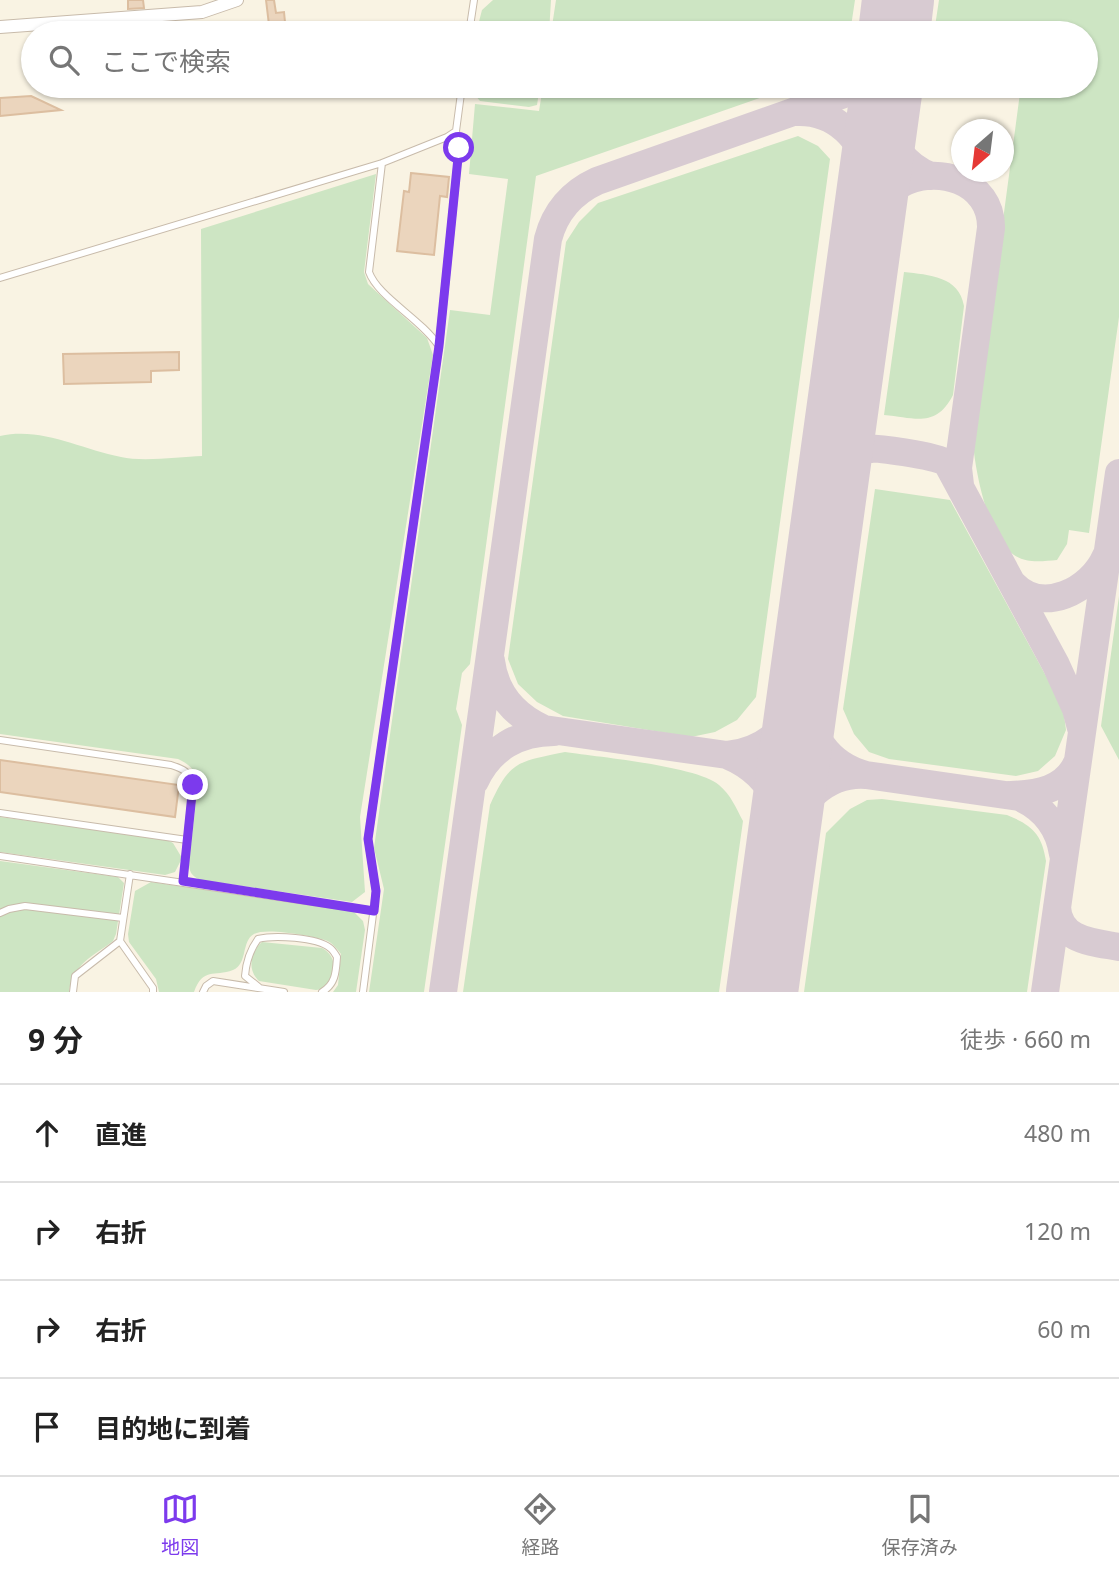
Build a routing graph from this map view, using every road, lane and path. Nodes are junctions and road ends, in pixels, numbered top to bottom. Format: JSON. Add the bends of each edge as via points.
{"nodes":[{"id":1,"x":237,"y":0,"type":"edge"},
{"id":2,"x":474,"y":0,"type":"edge"},
{"id":3,"x":215,"y":4,"type":"edge"},
{"id":4,"x":84,"y":21,"type":"edge"},
{"id":5,"x":471,"y":21,"type":"edge"},
{"id":6,"x":21,"y":26,"type":"edge"},
{"id":7,"x":0,"y":27,"type":"edge"},
{"id":8,"x":460,"y":98,"type":"edge"},
{"id":9,"x":456,"y":131,"type":"junction"},
{"id":10,"x":382,"y":163,"type":"junction"},
{"id":11,"x":0,"y":278,"type":"edge"},
{"id":12,"x":439,"y":346,"type":"junction"},
{"id":13,"x":0,"y":740,"type":"edge"},
{"id":14,"x":0,"y":813,"type":"edge"},
{"id":15,"x":187,"y":839,"type":"junction"},
{"id":16,"x":0,"y":856,"type":"edge"},
{"id":17,"x":130,"y":874,"type":"junction"},
{"id":18,"x":183,"y":881,"type":"junction"},
{"id":19,"x":374,"y":911,"type":"junction"},
{"id":20,"x":0,"y":914,"type":"edge"},
{"id":21,"x":123,"y":918,"type":"junction"},
{"id":22,"x":120,"y":941,"type":"junction"},
{"id":23,"x":260,"y":988,"type":"junction"},
{"id":24,"x":73,"y":992,"type":"edge"},
{"id":25,"x":153,"y":992,"type":"edge"},
{"id":26,"x":202,"y":992,"type":"edge"},
{"id":27,"x":284,"y":992,"type":"edge"},
{"id":28,"x":322,"y":992,"type":"edge"},
{"id":29,"x":363,"y":992,"type":"edge"}],
"edges":[{"from":1,"to":3,"type":"street"},
{"from":2,"to":5,"type":"lane"},
{"from":3,"to":4,"type":"street","via":[[169,15]]},
{"from":6,"to":7,"type":"street"},
{"from":8,"to":9,"type":"lane"},
{"from":9,"to":10,"type":"lane"},
{"from":9,"to":12,"type":"lane","via":[[459,148]]},
{"from":10,"to":11,"type":"lane"},
{"from":10,"to":12,"type":"lane","via":[[369,272],[373,282]]},
{"from":12,"to":19,"type":"lane","via":[[368,839],[376,891]]},
{"from":13,"to":15,"type":"lane","via":[[184,769],[193,785]]},
{"from":14,"to":15,"type":"lane"},
{"from":15,"to":18,"type":"lane"},
{"from":16,"to":17,"type":"lane"},
{"from":17,"to":18,"type":"lane"},
{"from":17,"to":21,"type":"lane"},
{"from":18,"to":19,"type":"lane"},
{"from":19,"to":29,"type":"lane"},
{"from":20,"to":21,"type":"lane","via":[[25,906]]},
{"from":21,"to":22,"type":"lane"},
{"from":22,"to":24,"type":"lane","via":[[75,976]]},
{"from":22,"to":25,"type":"lane"},
{"from":23,"to":26,"type":"lane","via":[[213,981]]},
{"from":23,"to":27,"type":"lane"},
{"from":23,"to":28,"type":"lane","via":[[245,976],[246,966],[258,939],[270,936],[317,941],[330,947],[337,957],[335,978]]}]}
